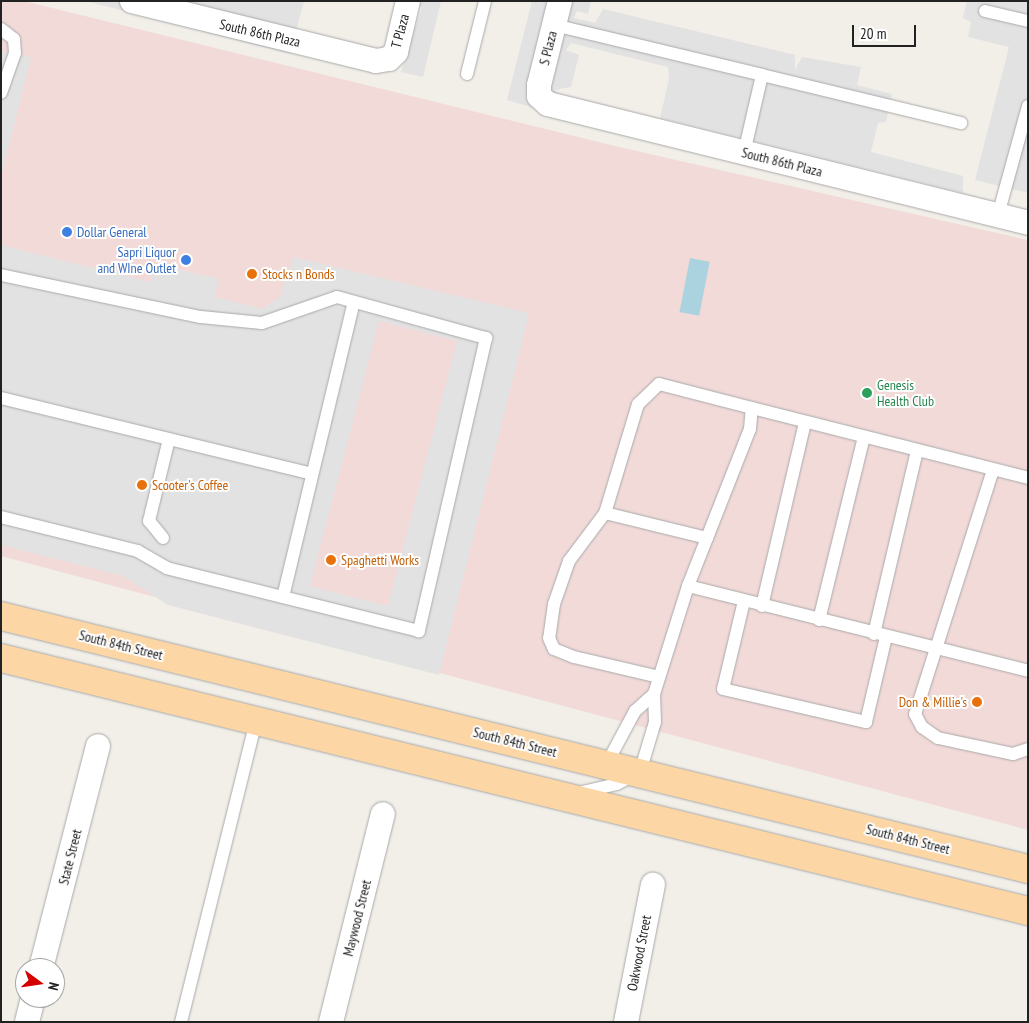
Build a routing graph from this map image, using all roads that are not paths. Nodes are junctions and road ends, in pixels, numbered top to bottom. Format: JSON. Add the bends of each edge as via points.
{"nodes":[{"id":1,"x":132,"y":1,"type":"edge"},
{"id":2,"x":408,"y":1,"type":"edge"},
{"id":3,"x":484,"y":1,"type":"edge"},
{"id":4,"x":560,"y":1,"type":"edge"},
{"id":5,"x":193,"y":9,"type":"edge"},
{"id":6,"x":986,"y":11,"type":"dead end"},
{"id":7,"x":1028,"y":21,"type":"edge"},
{"id":8,"x":554,"y":25,"type":"junction"},
{"id":9,"x":1,"y":28,"type":"edge"},
{"id":10,"x":390,"y":59,"type":"joint"},
{"id":11,"x":467,"y":74,"type":"dead end"},
{"id":12,"x":762,"y":75,"type":"junction"},
{"id":13,"x":1,"y":93,"type":"edge"},
{"id":14,"x":539,"y":96,"type":"joint"},
{"id":15,"x":1028,"y":106,"type":"edge"},
{"id":16,"x":961,"y":123,"type":"dead end"},
{"id":17,"x":744,"y":153,"type":"junction"},
{"id":18,"x":998,"y":215,"type":"junction"},
{"id":19,"x":1028,"y":223,"type":"edge"},
{"id":20,"x":1,"y":275,"type":"edge"},
{"id":21,"x":354,"y":302,"type":"junction"},
{"id":22,"x":1,"y":398,"type":"edge"},
{"id":23,"x":752,"y":408,"type":"junction"},
{"id":24,"x":805,"y":422,"type":"junction"},
{"id":25,"x":864,"y":437,"type":"junction"},
{"id":26,"x":169,"y":439,"type":"junction"},
{"id":27,"x":917,"y":450,"type":"junction"},
{"id":28,"x":993,"y":470,"type":"junction"},
{"id":29,"x":312,"y":474,"type":"junction"},
{"id":30,"x":1028,"y":478,"type":"edge"},
{"id":31,"x":605,"y":513,"type":"junction"},
{"id":32,"x":1,"y":517,"type":"edge"},
{"id":33,"x":163,"y":538,"type":"dead end"},
{"id":34,"x":707,"y":538,"type":"junction"},
{"id":35,"x":688,"y":586,"type":"junction"},
{"id":36,"x":283,"y":597,"type":"junction"},
{"id":37,"x":744,"y":601,"type":"junction"},
{"id":38,"x":762,"y":606,"type":"junction"},
{"id":39,"x":1,"y":616,"type":"edge"},
{"id":40,"x":819,"y":620,"type":"junction"},
{"id":41,"x":880,"y":636,"type":"junction"},
{"id":42,"x":932,"y":649,"type":"junction"},
{"id":43,"x":1,"y":658,"type":"edge"},
{"id":44,"x":1028,"y":671,"type":"edge"},
{"id":45,"x":659,"y":677,"type":"junction"},
{"id":46,"x":654,"y":694,"type":"junction"},
{"id":47,"x":256,"y":722,"type":"junction"},
{"id":48,"x":98,"y":746,"type":"dead end"},
{"id":49,"x":1028,"y":749,"type":"edge"},
{"id":50,"x":606,"y":765,"type":"junction"},
{"id":51,"x":640,"y":772,"type":"junction"},
{"id":52,"x":561,"y":796,"type":"junction"},
{"id":53,"x":383,"y":814,"type":"dead end"},
{"id":54,"x":1028,"y":869,"type":"edge"},
{"id":55,"x":652,"y":885,"type":"dead end"},
{"id":56,"x":1028,"y":911,"type":"edge"},
{"id":57,"x":44,"y":958,"type":"edge"},
{"id":58,"x":30,"y":1008,"type":"edge"},
{"id":59,"x":27,"y":1022,"type":"edge"},
{"id":60,"x":181,"y":1022,"type":"edge"},
{"id":61,"x":330,"y":1022,"type":"edge"},
{"id":62,"x":626,"y":1022,"type":"edge"}],
"edges":[{"from":1,"to":5,"type":"street","name":"South 86th Plaza"},
{"from":2,"to":10,"type":"street","name":"T Plaza","via":[[396,52]]},
{"from":3,"to":11,"type":"lane"},
{"from":4,"to":8,"type":"street","name":"S Plaza"},
{"from":5,"to":10,"type":"street","name":"South 86th Plaza","via":[[376,61]]},
{"from":6,"to":7,"type":"lane"},
{"from":8,"to":12,"type":"lane"},
{"from":8,"to":14,"type":"street","name":"S Plaza"},
{"from":9,"to":13,"type":"lane","via":[[14,39],[15,53]]},
{"from":12,"to":16,"type":"lane"},
{"from":12,"to":17,"type":"lane"},
{"from":14,"to":17,"type":"street","name":"South 86th Plaza","via":[[548,104]]},
{"from":15,"to":18,"type":"lane"},
{"from":17,"to":18,"type":"street","name":"South 86th Plaza"},
{"from":18,"to":19,"type":"street","name":"South 86th Plaza"},
{"from":20,"to":21,"type":"lane","via":[[201,317],[262,323],[337,297]]},
{"from":21,"to":29,"type":"lane"},
{"from":21,"to":36,"type":"lane","via":[[486,338],[419,631]]},
{"from":22,"to":26,"type":"lane"},
{"from":23,"to":24,"type":"lane"},
{"from":23,"to":31,"type":"lane","via":[[659,384],[638,404]]},
{"from":23,"to":34,"type":"lane","via":[[750,429]]},
{"from":24,"to":25,"type":"lane"},
{"from":24,"to":38,"type":"lane"},
{"from":25,"to":27,"type":"lane"},
{"from":25,"to":40,"type":"lane"},
{"from":26,"to":29,"type":"lane"},
{"from":26,"to":33,"type":"lane","via":[[149,521]]},
{"from":27,"to":28,"type":"lane"},
{"from":27,"to":41,"type":"lane"},
{"from":28,"to":30,"type":"lane"},
{"from":28,"to":42,"type":"lane"},
{"from":29,"to":36,"type":"lane"},
{"from":31,"to":34,"type":"lane"},
{"from":31,"to":45,"type":"lane","via":[[569,561],[554,604],[549,638],[554,649],[574,657]]},
{"from":32,"to":36,"type":"lane","via":[[138,551],[167,568]]},
{"from":34,"to":35,"type":"lane"},
{"from":35,"to":37,"type":"lane"},
{"from":35,"to":45,"type":"lane"},
{"from":37,"to":38,"type":"lane"},
{"from":37,"to":41,"type":"lane","via":[[723,689],[866,722]]},
{"from":38,"to":40,"type":"lane"},
{"from":39,"to":50,"type":"main road","name":"South 84th Street"},
{"from":40,"to":41,"type":"lane"},
{"from":41,"to":42,"type":"lane"},
{"from":42,"to":44,"type":"lane"},
{"from":42,"to":49,"type":"lane","via":[[914,714],[922,727],[938,738],[1013,754]]},
{"from":43,"to":47,"type":"main road"},
{"from":45,"to":46,"type":"lane"},
{"from":46,"to":50,"type":"lane","via":[[635,712]]},
{"from":46,"to":51,"type":"lane","via":[[655,722]]},
{"from":47,"to":52,"type":"main road"},
{"from":47,"to":60,"type":"lane"},
{"from":48,"to":57,"type":"street","name":"State Street"},
{"from":50,"to":51,"type":"main road","name":"South 84th Street"},
{"from":51,"to":52,"type":"lane","via":[[605,788]]},
{"from":51,"to":54,"type":"main road","name":"South 84th Street"},
{"from":52,"to":56,"type":"main road"},
{"from":53,"to":61,"type":"street","name":"Maywood Street"},
{"from":55,"to":62,"type":"street","name":"Oakwood Street"},
{"from":58,"to":59,"type":"street"}]}
